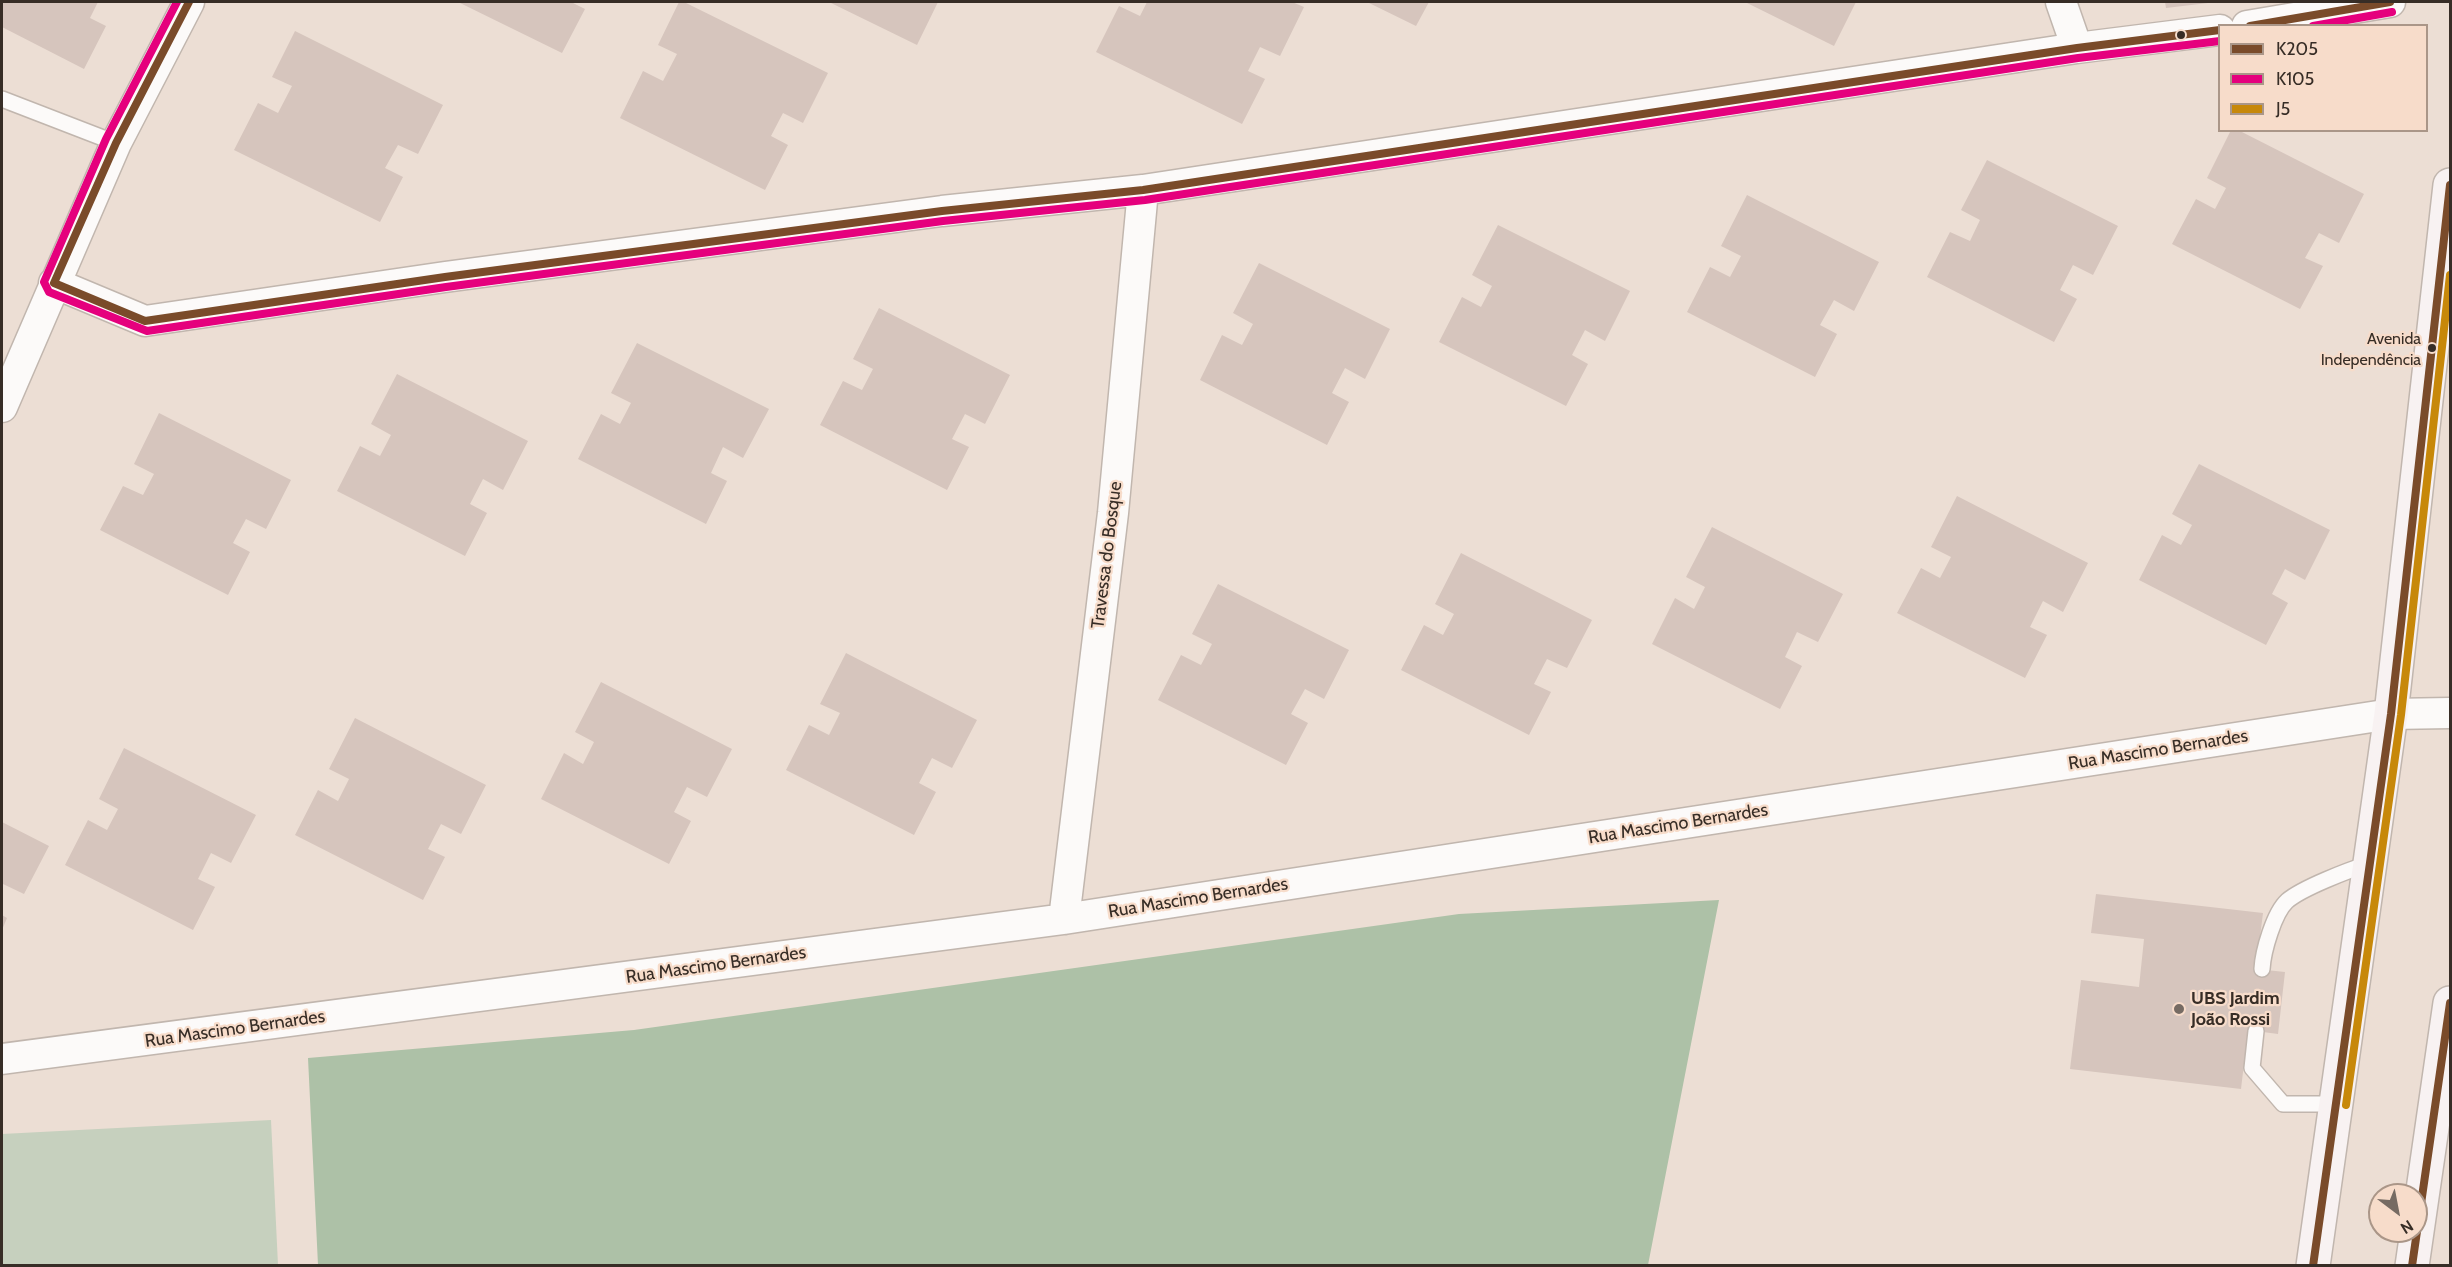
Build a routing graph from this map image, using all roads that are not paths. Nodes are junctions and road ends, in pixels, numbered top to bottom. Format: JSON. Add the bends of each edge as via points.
{"nodes":[{"id":1,"x":189,"y":2,"type":"edge"},
{"id":2,"x":2061,"y":2,"type":"edge"},
{"id":3,"x":2390,"y":2,"type":"edge"},
{"id":4,"x":2259,"y":24,"type":"edge"},
{"id":5,"x":2218,"y":30,"type":"edge"},
{"id":6,"x":2077,"y":48,"type":"junction"},
{"id":7,"x":2,"y":99,"type":"edge"},
{"id":8,"x":116,"y":143,"type":"junction"},
{"id":9,"x":2451,"y":185,"type":"edge"},
{"id":10,"x":1143,"y":190,"type":"junction"},
{"id":11,"x":54,"y":283,"type":"junction"},
{"id":12,"x":6,"y":387,"type":"edge"},
{"id":13,"x":2451,"y":713,"type":"edge"},
{"id":14,"x":2391,"y":714,"type":"junction"},
{"id":15,"x":2368,"y":864,"type":"junction"},
{"id":16,"x":1064,"y":919,"type":"junction"},
{"id":17,"x":2262,"y":969,"type":"dead end"},
{"id":18,"x":2451,"y":1003,"type":"edge"},
{"id":19,"x":2256,"y":1031,"type":"dead end"},
{"id":20,"x":2,"y":1059,"type":"edge"},
{"id":21,"x":2336,"y":1104,"type":"junction"},
{"id":22,"x":2313,"y":1266,"type":"edge"},
{"id":23,"x":2412,"y":1266,"type":"edge"}],
"edges":[{"from":1,"to":8,"type":"street"},
{"from":2,"to":6,"type":"street"},
{"from":3,"to":4,"type":"street"},
{"from":5,"to":6,"type":"street"},
{"from":6,"to":10,"type":"street"},
{"from":7,"to":8,"type":"lane"},
{"from":8,"to":11,"type":"street"},
{"from":9,"to":14,"type":"main road"},
{"from":10,"to":11,"type":"street","via":[[930,213],[145,321]]},
{"from":10,"to":16,"type":"street","name":"Travessa do Bosque","via":[[1113,513]]},
{"from":11,"to":12,"type":"street"},
{"from":13,"to":14,"type":"street","name":"Rua Mascimo Bernardes"},
{"from":14,"to":15,"type":"main road"},
{"from":14,"to":16,"type":"street","name":"Rua Mascimo Bernardes"},
{"from":15,"to":17,"type":"lane","via":[[2340,873],[2287,901],[2264,945]]},
{"from":15,"to":21,"type":"main road"},
{"from":16,"to":20,"type":"street","name":"Rua Mascimo Bernardes"},
{"from":18,"to":23,"type":"main road"},
{"from":19,"to":21,"type":"lane","via":[[2252,1068],[2283,1104]]},
{"from":21,"to":22,"type":"main road"}]}
